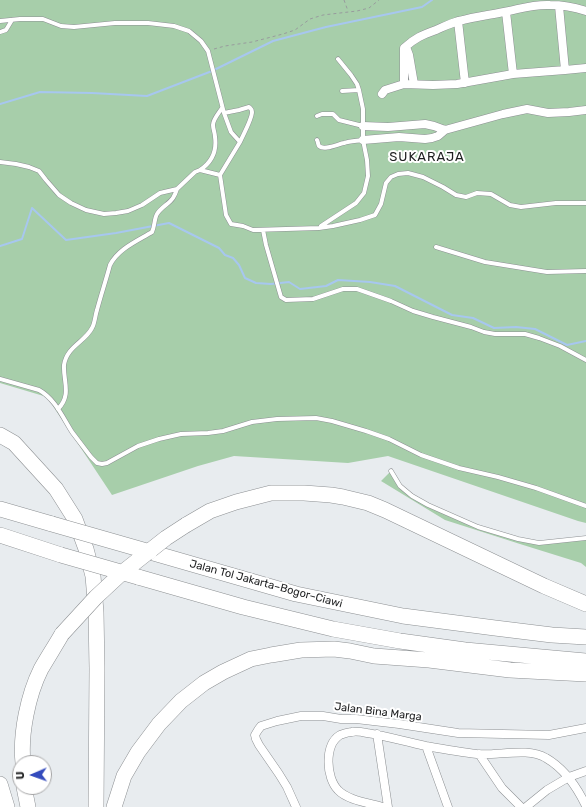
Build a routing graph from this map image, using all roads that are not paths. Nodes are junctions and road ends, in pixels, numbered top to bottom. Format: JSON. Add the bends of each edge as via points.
{"nodes":[{"id":1,"x":559,"y":6,"type":"junction"},
{"id":2,"x":586,"y":11,"type":"edge"},
{"id":3,"x":506,"y":12,"type":"junction"},
{"id":4,"x":12,"y":20,"type":"junction"},
{"id":5,"x":458,"y":21,"type":"junction"},
{"id":6,"x":0,"y":22,"type":"edge"},
{"id":7,"x":0,"y":32,"type":"edge"},
{"id":8,"x":406,"y":47,"type":"junction"},
{"id":9,"x":338,"y":58,"type":"dead end"},
{"id":10,"x":586,"y":68,"type":"edge"},
{"id":11,"x":565,"y":70,"type":"junction"},
{"id":12,"x":513,"y":74,"type":"junction"},
{"id":13,"x":465,"y":83,"type":"junction"},
{"id":14,"x":404,"y":84,"type":"junction"},
{"id":15,"x":414,"y":84,"type":"junction"},
{"id":16,"x":359,"y":90,"type":"junction"},
{"id":17,"x":342,"y":91,"type":"dead end"},
{"id":18,"x":382,"y":94,"type":"dead end"},
{"id":19,"x":223,"y":110,"type":"junction"},
{"id":20,"x":586,"y":110,"type":"edge"},
{"id":21,"x":317,"y":116,"type":"dead end"},
{"id":22,"x":363,"y":126,"type":"junction"},
{"id":23,"x":445,"y":130,"type":"junction"},
{"id":24,"x":318,"y":140,"type":"dead end"},
{"id":25,"x":363,"y":140,"type":"junction"},
{"id":26,"x":240,"y":142,"type":"junction"},
{"id":27,"x":0,"y":162,"type":"edge"},
{"id":28,"x":200,"y":170,"type":"junction"},
{"id":29,"x":220,"y":175,"type":"junction"},
{"id":30,"x":177,"y":189,"type":"junction"},
{"id":31,"x":586,"y":203,"type":"edge"},
{"id":32,"x":319,"y":228,"type":"junction"},
{"id":33,"x":263,"y":230,"type":"junction"},
{"id":34,"x":436,"y":247,"type":"dead end"},
{"id":35,"x":586,"y":271,"type":"edge"},
{"id":36,"x":586,"y":360,"type":"edge"},
{"id":37,"x":0,"y":379,"type":"edge"},
{"id":38,"x":58,"y":408,"type":"junction"},
{"id":39,"x":0,"y":435,"type":"edge"},
{"id":40,"x":391,"y":471,"type":"dead end"},
{"id":41,"x":586,"y":506,"type":"edge"},
{"id":42,"x":0,"y":508,"type":"edge"},
{"id":43,"x":0,"y":535,"type":"edge"},
{"id":44,"x":586,"y":538,"type":"edge"},
{"id":45,"x":586,"y":604,"type":"edge"},
{"id":46,"x":586,"y":637,"type":"edge"},
{"id":47,"x":586,"y":661,"type":"edge"},
{"id":48,"x":586,"y":674,"type":"edge"},
{"id":49,"x":586,"y":728,"type":"edge"},
{"id":50,"x":376,"y":734,"type":"junction"},
{"id":51,"x":426,"y":746,"type":"junction"},
{"id":52,"x":479,"y":754,"type":"junction"},
{"id":53,"x":22,"y":755,"type":"edge"},
{"id":54,"x":586,"y":771,"type":"edge"},
{"id":55,"x":569,"y":777,"type":"junction"},
{"id":56,"x":0,"y":784,"type":"edge"},
{"id":57,"x":26,"y":795,"type":"edge"},
{"id":58,"x":586,"y":806,"type":"edge"},
{"id":59,"x":7,"y":807,"type":"edge"},
{"id":60,"x":28,"y":807,"type":"edge"},
{"id":61,"x":96,"y":807,"type":"edge"},
{"id":62,"x":114,"y":807,"type":"edge"},
{"id":63,"x":296,"y":807,"type":"edge"},
{"id":64,"x":383,"y":807,"type":"edge"},
{"id":65,"x":388,"y":807,"type":"edge"},
{"id":66,"x":448,"y":807,"type":"edge"},
{"id":67,"x":521,"y":807,"type":"edge"},
{"id":68,"x":526,"y":807,"type":"edge"}],
"edges":[{"from":1,"to":2,"type":"street"},
{"from":1,"to":3,"type":"street","via":[[537,5]]},
{"from":1,"to":11,"type":"street"},
{"from":3,"to":5,"type":"street"},
{"from":3,"to":12,"type":"street"},
{"from":4,"to":6,"type":"lane"},
{"from":4,"to":7,"type":"lane","via":[[6,30]]},
{"from":4,"to":19,"type":"lane","via":[[43,19],[61,26],[74,27],[141,23],[174,26],[189,31],[208,51]]},
{"from":5,"to":8,"type":"street","via":[[417,37]]},
{"from":5,"to":13,"type":"street"},
{"from":8,"to":14,"type":"street"},
{"from":8,"to":15,"type":"street"},
{"from":9,"to":16,"type":"lane"},
{"from":10,"to":11,"type":"street"},
{"from":11,"to":12,"type":"street"},
{"from":12,"to":13,"type":"street"},
{"from":13,"to":15,"type":"street"},
{"from":14,"to":15,"type":"street"},
{"from":14,"to":18,"type":"street","via":[[385,90]]},
{"from":16,"to":17,"type":"lane"},
{"from":16,"to":22,"type":"lane"},
{"from":19,"to":26,"type":"lane","via":[[231,132]]},
{"from":19,"to":26,"type":"lane","via":[[249,107],[251,109]]},
{"from":19,"to":28,"type":"lane","via":[[213,124],[213,157]]},
{"from":20,"to":23,"type":"street","via":[[548,113],[527,109]]},
{"from":21,"to":22,"type":"lane","via":[[333,114],[339,120]]},
{"from":22,"to":23,"type":"street","via":[[425,124]]},
{"from":22,"to":25,"type":"lane"},
{"from":23,"to":25,"type":"street","via":[[438,136],[425,139],[400,137]]},
{"from":24,"to":25,"type":"lane","via":[[319,146],[328,148]]},
{"from":25,"to":32,"type":"lane","via":[[368,176],[364,193],[356,203]]},
{"from":26,"to":29,"type":"lane"},
{"from":27,"to":30,"type":"lane","via":[[40,171],[60,195],[86,210],[104,214],[128,211],[160,193]]},
{"from":28,"to":29,"type":"lane"},
{"from":28,"to":30,"type":"lane"},
{"from":29,"to":33,"type":"lane","via":[[226,215],[231,224],[252,230]]},
{"from":30,"to":38,"type":"lane","via":[[156,215],[152,232],[121,251],[110,265],[92,328],[67,354],[64,365],[65,400]]},
{"from":31,"to":32,"type":"lane","via":[[521,207],[510,205],[491,194],[477,193],[466,197],[456,195],[423,177],[408,173],[391,177],[386,183],[381,204],[375,215]]},
{"from":32,"to":33,"type":"lane"},
{"from":33,"to":36,"type":"lane","via":[[280,297],[286,300],[313,299],[343,289],[357,288],[433,318],[484,332],[525,334],[539,338]]},
{"from":34,"to":35,"type":"lane","via":[[485,262],[547,272]]},
{"from":37,"to":38,"type":"lane","via":[[39,390]]},
{"from":38,"to":41,"type":"lane","via":[[91,458],[100,464],[107,463],[138,446],[181,434],[223,431],[252,422],[277,419],[316,418],[389,439],[421,455],[459,468],[504,478]]},
{"from":39,"to":61,"type":"highway","via":[[14,443],[56,489],[75,518],[93,576],[97,669]]},
{"from":40,"to":44,"type":"lane","via":[[396,482],[412,496],[478,527],[539,543]]},
{"from":42,"to":46,"type":"highway","name":"Jalan Tol Jakarta–Bogor–Ciawi","bridge":true,"via":[[296,594],[403,616]]},
{"from":43,"to":47,"type":"highway","bridge":true,"via":[[243,607],[333,629],[465,650]]},
{"from":45,"to":53,"type":"highway","bridge":true,"via":[[368,503],[331,495],[304,493],[271,493],[236,502],[210,512],[166,538],[123,572],[62,634],[41,671],[30,698],[24,724]]},
{"from":48,"to":62,"type":"highway","via":[[510,670],[374,656],[334,649],[301,650],[251,659],[204,683],[181,701],[159,724],[124,776]]},
{"from":49,"to":63,"type":"street","name":"Jalan Bina Marga","via":[[549,735],[458,733],[323,716],[301,716],[277,721],[262,726],[256,739],[287,787]]},
{"from":50,"to":51,"type":"street"},
{"from":50,"to":64,"type":"street","via":[[353,731],[340,735],[332,743],[328,766],[330,776],[344,796]]},
{"from":50,"to":65,"type":"street"},
{"from":51,"to":52,"type":"street"},
{"from":51,"to":66,"type":"street"},
{"from":52,"to":55,"type":"street","via":[[536,754],[545,757]]},
{"from":52,"to":67,"type":"street","via":[[502,788]]},
{"from":54,"to":55,"type":"street"},
{"from":55,"to":58,"type":"street"},
{"from":55,"to":68,"type":"street"},
{"from":56,"to":59,"type":"highway"},
{"from":57,"to":60,"type":"highway"}]}
